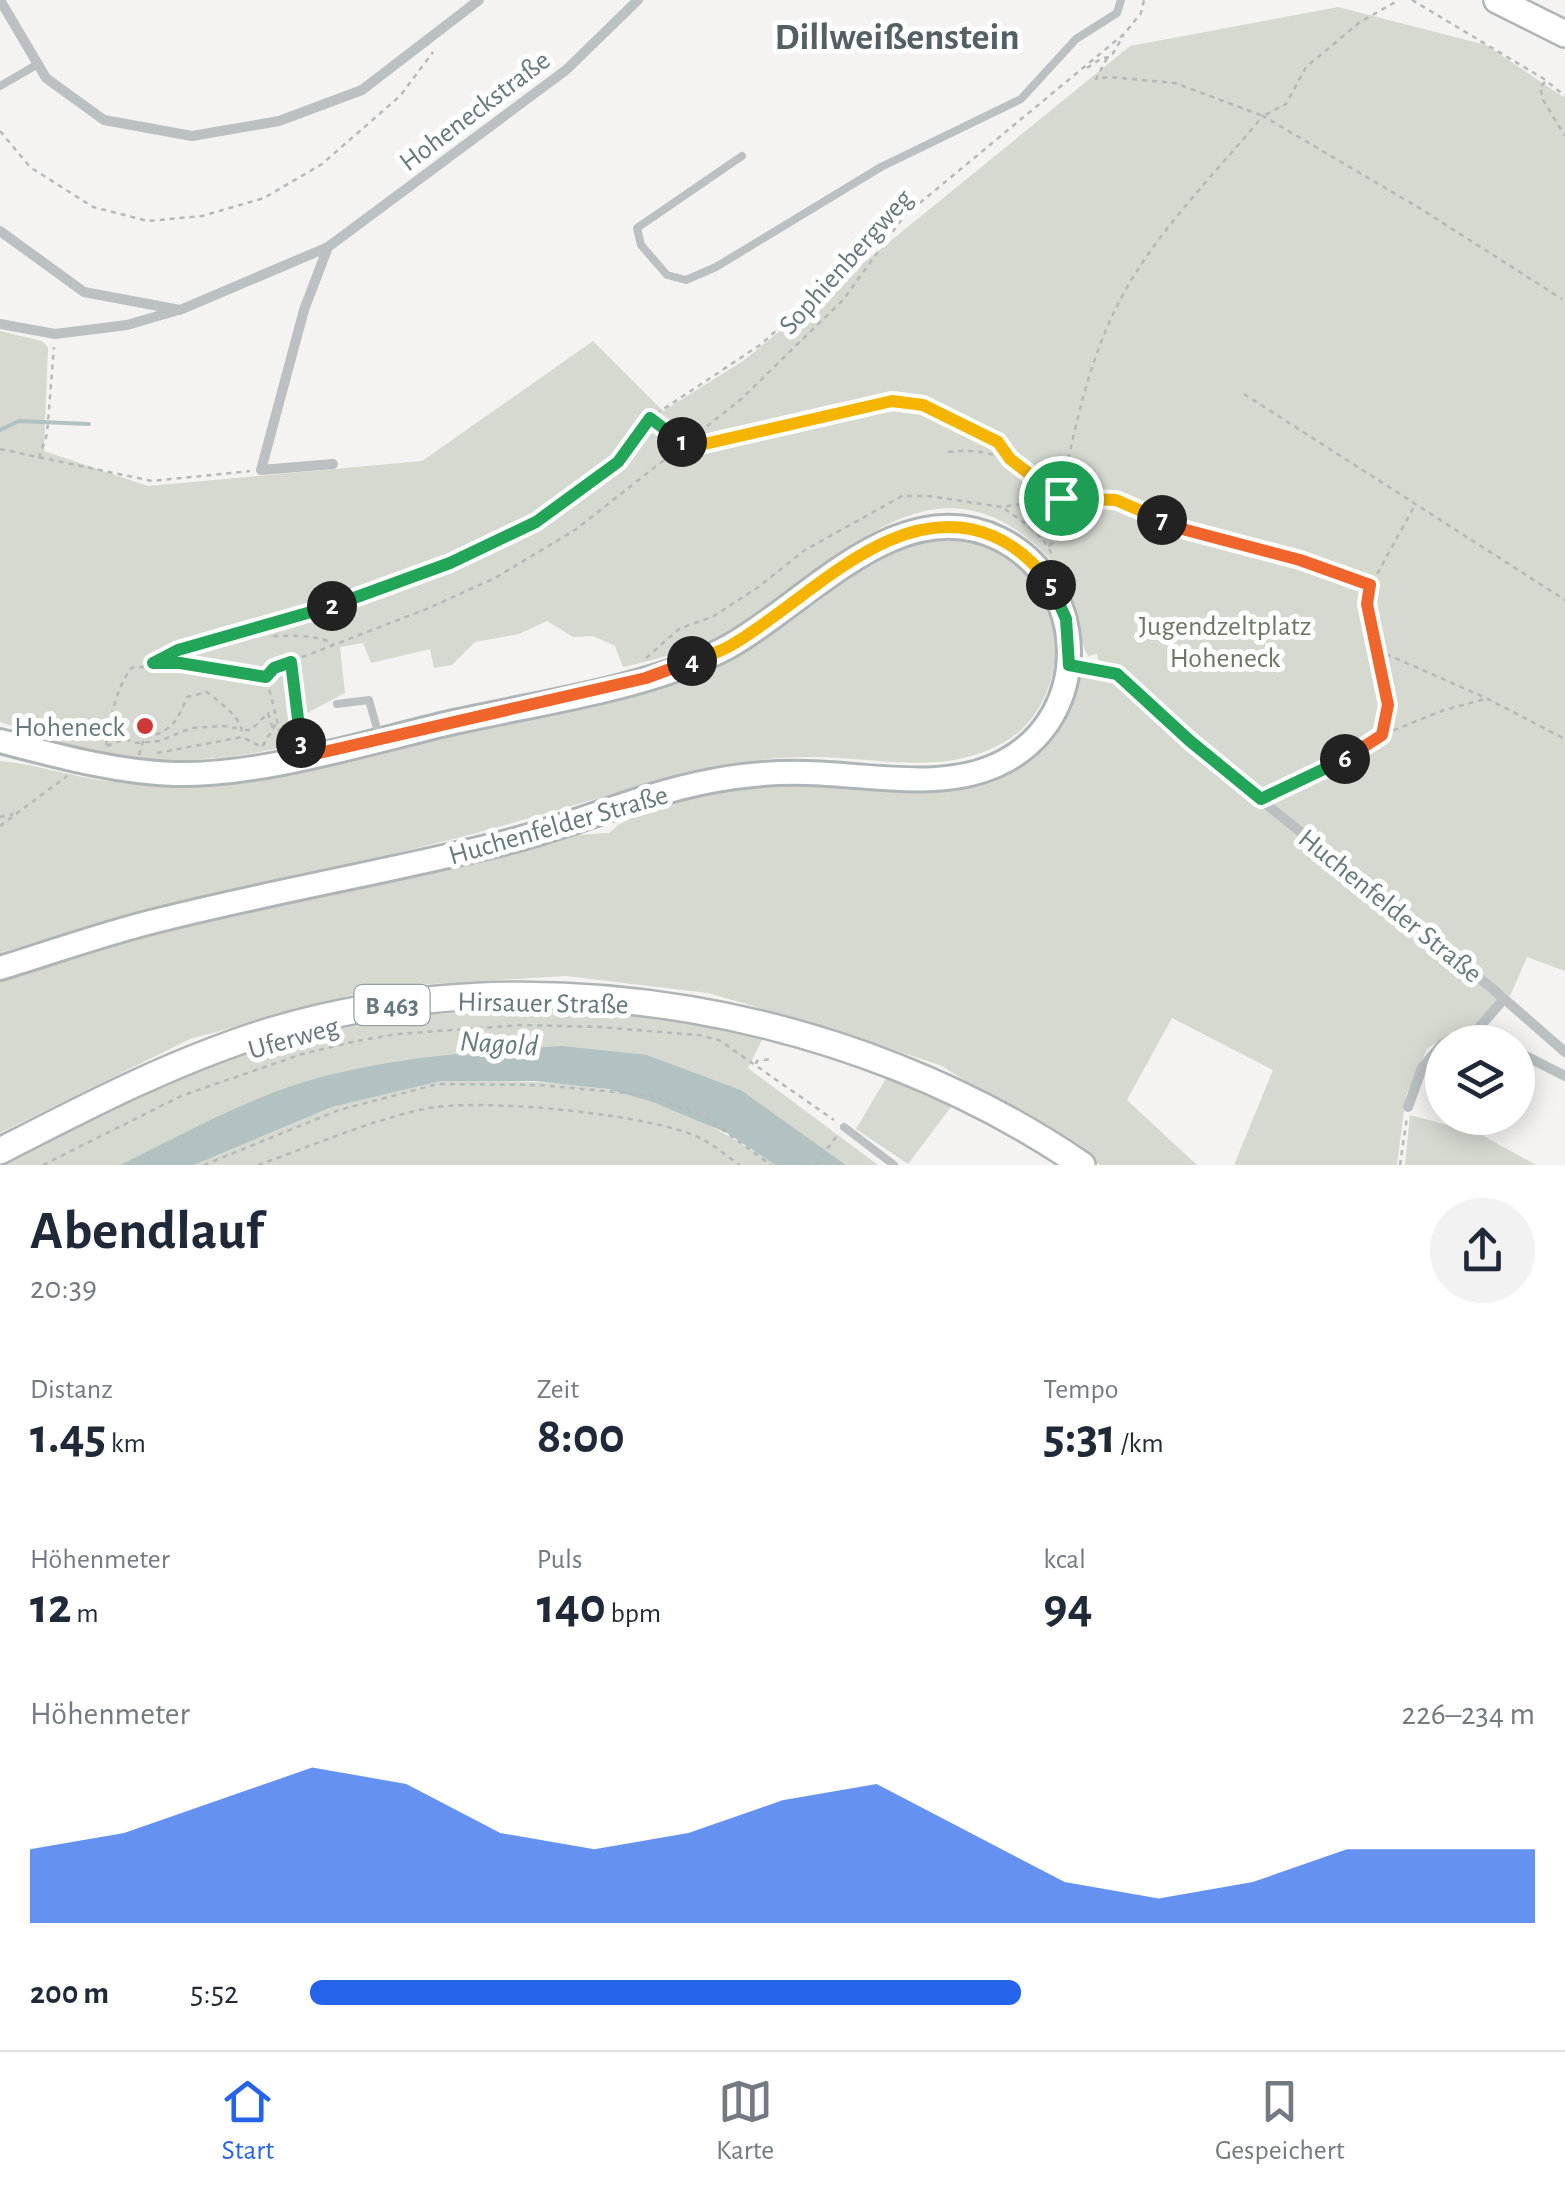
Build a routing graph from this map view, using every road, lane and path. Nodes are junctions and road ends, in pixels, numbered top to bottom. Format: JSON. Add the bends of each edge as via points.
{"nodes":[{"id":1,"x":0,"y":0,"type":"edge"},
{"id":2,"x":479,"y":0,"type":"edge"},
{"id":3,"x":638,"y":0,"type":"edge"},
{"id":4,"x":1120,"y":0,"type":"edge"},
{"id":5,"x":1144,"y":0,"type":"edge"},
{"id":6,"x":1399,"y":0,"type":"edge"},
{"id":7,"x":1412,"y":0,"type":"edge"},
{"id":8,"x":1497,"y":0,"type":"edge"},
{"id":9,"x":444,"y":27,"type":"junction"},
{"id":10,"x":1124,"y":34,"type":"junction"},
{"id":11,"x":1565,"y":34,"type":"edge"},
{"id":12,"x":1107,"y":58,"type":"junction"},
{"id":13,"x":38,"y":64,"type":"junction"},
{"id":14,"x":1075,"y":76,"type":"junction"},
{"id":15,"x":1546,"y":81,"type":"junction"},
{"id":16,"x":0,"y":86,"type":"edge"},
{"id":17,"x":1565,"y":96,"type":"edge"},
{"id":18,"x":1263,"y":116,"type":"junction"},
{"id":19,"x":0,"y":131,"type":"edge"},
{"id":20,"x":1565,"y":136,"type":"edge"},
{"id":21,"x":742,"y":156,"type":"dead end"},
{"id":22,"x":904,"y":216,"type":"junction"},
{"id":23,"x":0,"y":230,"type":"edge"},
{"id":24,"x":328,"y":247,"type":"junction"},
{"id":25,"x":1564,"y":298,"type":"edge"},
{"id":26,"x":180,"y":310,"type":"junction"},
{"id":27,"x":0,"y":324,"type":"edge"},
{"id":28,"x":55,"y":334,"type":"junction"},
{"id":29,"x":1244,"y":394,"type":"dead end"},
{"id":30,"x":650,"y":418,"type":"junction"},
{"id":31,"x":683,"y":443,"type":"junction"},
{"id":32,"x":0,"y":449,"type":"edge"},
{"id":33,"x":948,"y":452,"type":"dead end"},
{"id":34,"x":38,"y":459,"type":"junction"},
{"id":35,"x":1010,"y":459,"type":"junction"},
{"id":36,"x":332,"y":464,"type":"dead end"},
{"id":37,"x":261,"y":470,"type":"junction"},
{"id":38,"x":1061,"y":498,"type":"junction"},
{"id":39,"x":1116,"y":500,"type":"junction"},
{"id":40,"x":1415,"y":505,"type":"junction"},
{"id":41,"x":1002,"y":507,"type":"junction"},
{"id":42,"x":1049,"y":547,"type":"junction"},
{"id":43,"x":1370,"y":585,"type":"junction"},
{"id":44,"x":1565,"y":600,"type":"edge"},
{"id":45,"x":270,"y":623,"type":"junction"},
{"id":46,"x":334,"y":645,"type":"junction"},
{"id":47,"x":1376,"y":650,"type":"junction"},
{"id":48,"x":291,"y":662,"type":"junction"},
{"id":49,"x":153,"y":663,"type":"junction"},
{"id":50,"x":1069,"y":665,"type":"junction"},
{"id":51,"x":643,"y":669,"type":"dead end"},
{"id":52,"x":266,"y":677,"type":"junction"},
{"id":53,"x":1486,"y":698,"type":"junction"},
{"id":54,"x":336,"y":704,"type":"dead end"},
{"id":55,"x":278,"y":722,"type":"junction"},
{"id":56,"x":243,"y":729,"type":"junction"},
{"id":57,"x":274,"y":732,"type":"junction"},
{"id":58,"x":1382,"y":735,"type":"junction"},
{"id":59,"x":242,"y":737,"type":"junction"},
{"id":60,"x":380,"y":739,"type":"junction"},
{"id":61,"x":1565,"y":739,"type":"edge"},
{"id":62,"x":0,"y":741,"type":"edge"},
{"id":63,"x":143,"y":742,"type":"junction"},
{"id":64,"x":293,"y":753,"type":"junction"},
{"id":65,"x":155,"y":754,"type":"dead end"},
{"id":66,"x":138,"y":757,"type":"dead end"},
{"id":67,"x":74,"y":771,"type":"dead end"},
{"id":68,"x":1261,"y":799,"type":"junction"},
{"id":69,"x":14,"y":814,"type":"junction"},
{"id":70,"x":0,"y":817,"type":"edge"},
{"id":71,"x":0,"y":826,"type":"edge"},
{"id":72,"x":0,"y":968,"type":"edge"},
{"id":73,"x":1504,"y":998,"type":"junction"},
{"id":74,"x":1481,"y":1025,"type":"edge"},
{"id":75,"x":1565,"y":1052,"type":"edge"},
{"id":76,"x":772,"y":1059,"type":"dead end"},
{"id":77,"x":1535,"y":1061,"type":"edge"},
{"id":78,"x":756,"y":1065,"type":"junction"},
{"id":79,"x":1425,"y":1065,"type":"edge"},
{"id":80,"x":1565,"y":1076,"type":"edge"},
{"id":81,"x":1408,"y":1106,"type":"joint"},
{"id":82,"x":842,"y":1129,"type":"junction"},
{"id":83,"x":0,"y":1151,"type":"edge"},
{"id":84,"x":43,"y":1165,"type":"edge"},
{"id":85,"x":204,"y":1165,"type":"edge"},
{"id":86,"x":258,"y":1165,"type":"edge"},
{"id":87,"x":740,"y":1165,"type":"edge"},
{"id":88,"x":771,"y":1165,"type":"edge"},
{"id":89,"x":815,"y":1165,"type":"edge"},
{"id":90,"x":894,"y":1165,"type":"edge"},
{"id":91,"x":1082,"y":1165,"type":"edge"},
{"id":92,"x":1400,"y":1165,"type":"edge"}],
"edges":[{"from":1,"to":13,"type":"street"},
{"from":2,"to":9,"type":"street"},
{"from":3,"to":24,"type":"street","name":"Hoheneckstraße","via":[[566,70]]},
{"from":4,"to":21,"type":"lane","via":[[1116,13],[1076,38],[1020,98],[881,167],[716,267],[686,280],[667,275],[641,246],[637,228]]},
{"from":5,"to":10,"type":"path","name":"Sophienbergweg"},
{"from":6,"to":18,"type":"path","via":[[1306,67],[1286,104]]},
{"from":7,"to":15,"type":"path"},
{"from":8,"to":11,"type":"main road"},
{"from":9,"to":13,"type":"street","via":[[362,90],[279,121],[192,136],[104,120],[46,78]]},
{"from":9,"to":19,"type":"path","via":[[400,96],[322,164],[264,198],[202,216],[148,221],[94,207],[30,167]]},
{"from":10,"to":12,"type":"path"},
{"from":10,"to":14,"type":"path","name":"Sophienbergweg"},
{"from":12,"to":14,"type":"path"},
{"from":12,"to":18,"type":"path","via":[[1096,79],[1175,83]]},
{"from":13,"to":16,"type":"lane"},
{"from":14,"to":22,"type":"path","name":"Sophienbergweg"},
{"from":15,"to":17,"type":"path"},
{"from":15,"to":20,"type":"path","via":[[1543,100]]},
{"from":18,"to":25,"type":"path"},
{"from":18,"to":38,"type":"path","via":[[1147,256],[1118,304],[1078,414]]},
{"from":22,"to":30,"type":"path","via":[[760,345]]},
{"from":22,"to":31,"type":"path","name":"Sophienbergweg","via":[[844,300],[739,401]]},
{"from":23,"to":26,"type":"street","via":[[84,292]]},
{"from":24,"to":26,"type":"street","name":"Hoheneckstraße"},
{"from":24,"to":37,"type":"street"},
{"from":26,"to":28,"type":"street","name":"Hoheneckstraße"},
{"from":27,"to":28,"type":"street","name":"Hoheneckstraße"},
{"from":28,"to":34,"type":"path","via":[[47,434]]},
{"from":29,"to":40,"type":"path"},
{"from":30,"to":31,"type":"path"},
{"from":30,"to":45,"type":"path","via":[[618,462],[536,522],[450,563]]},
{"from":31,"to":35,"type":"path","via":[[700,445],[892,401],[923,405],[998,442]]},
{"from":31,"to":46,"type":"path","name":"Sophienbergweg","via":[[574,530],[495,578]]},
{"from":32,"to":34,"type":"path"},
{"from":33,"to":35,"type":"path","via":[[974,449]]},
{"from":34,"to":37,"type":"path","via":[[152,481]]},
{"from":35,"to":38,"type":"path"},
{"from":36,"to":37,"type":"street"},
{"from":38,"to":39,"type":"path"},
{"from":38,"to":41,"type":"path"},
{"from":38,"to":42,"type":"path"},
{"from":39,"to":42,"type":"path","via":[[1077,518]]},
{"from":39,"to":43,"type":"path","via":[[1186,530]]},
{"from":40,"to":43,"type":"path"},
{"from":40,"to":44,"type":"path"},
{"from":41,"to":42,"type":"path"},
{"from":41,"to":51,"type":"path","via":[[902,496],[805,550],[714,616],[678,629],[648,654]]},
{"from":43,"to":47,"type":"path"},
{"from":45,"to":46,"type":"path","via":[[274,636]]},
{"from":45,"to":49,"type":"path"},
{"from":46,"to":48,"type":"path","name":"Sophienbergweg"},
{"from":47,"to":53,"type":"path"},
{"from":47,"to":58,"type":"path","via":[[1388,705]]},
{"from":48,"to":52,"type":"path","name":"Sophienbergweg"},
{"from":48,"to":64,"type":"path"},
{"from":49,"to":52,"type":"path"},
{"from":49,"to":63,"type":"path","via":[[131,668],[122,680],[106,747],[118,740]]},
{"from":50,"to":60,"type":"main road","name":"Huchenfelder Straße","via":[[1066,619],[1038,569],[980,531],[939,527],[900,534],[869,550],[727,648],[680,666]]},
{"from":50,"to":68,"type":"street","name":"Huchenfelder Straße","via":[[1117,674]]},
{"from":50,"to":72,"type":"main road","name":"Huchenfelder Straße","via":[[1044,728],[1005,762],[974,773],[910,778],[804,772],[711,780],[516,840],[152,921]]},
{"from":52,"to":55,"type":"path"},
{"from":53,"to":58,"type":"path"},
{"from":53,"to":61,"type":"path"},
{"from":54,"to":60,"type":"lane","via":[[368,700]]},
{"from":55,"to":57,"type":"path"},
{"from":55,"to":64,"type":"path"},
{"from":56,"to":57,"type":"path","via":[[251,730],[268,713]]},
{"from":56,"to":59,"type":"path"},
{"from":56,"to":63,"type":"path","via":[[191,728]]},
{"from":56,"to":63,"type":"path","via":[[207,692],[187,697],[166,734]]},
{"from":57,"to":59,"type":"path","via":[[262,747]]},
{"from":58,"to":68,"type":"path","via":[[1361,752]]},
{"from":59,"to":65,"type":"path"},
{"from":60,"to":64,"type":"main road","name":"Huchenfelder Straße"},
{"from":62,"to":64,"type":"main road","name":"Huchenfelder Straße","via":[[102,766],[180,774],[246,768]]},
{"from":63,"to":66,"type":"path"},
{"from":67,"to":69,"type":"path"},
{"from":68,"to":73,"type":"street","name":"Huchenfelder Straße"},
{"from":69,"to":70,"type":"path"},
{"from":69,"to":71,"type":"path"},
{"from":73,"to":74,"type":"street"},
{"from":73,"to":75,"type":"street","name":"Huchenfelder Straße"},
{"from":76,"to":78,"type":"path"},
{"from":77,"to":80,"type":"street"},
{"from":78,"to":82,"type":"path","name":"Uferweg"},
{"from":78,"to":84,"type":"path","name":"Uferweg","via":[[719,1040],[698,1035],[522,1025],[397,1034],[302,1054],[181,1096]]},
{"from":79,"to":81,"type":"street"},
{"from":81,"to":92,"type":"path"},
{"from":82,"to":89,"type":"path"},
{"from":82,"to":90,"type":"lane"},
{"from":83,"to":91,"type":"main road","name":"Hirsauer Straße","number":"B 463","via":[[148,1078],[270,1032],[387,1006],[566,998],[721,1014],[856,1050],[972,1100]]},
{"from":85,"to":88,"type":"path","via":[[338,1110],[438,1084],[538,1084],[649,1095],[705,1117]]},
{"from":86,"to":87,"type":"path","via":[[425,1108],[473,1106],[658,1124],[702,1138]]}]}
